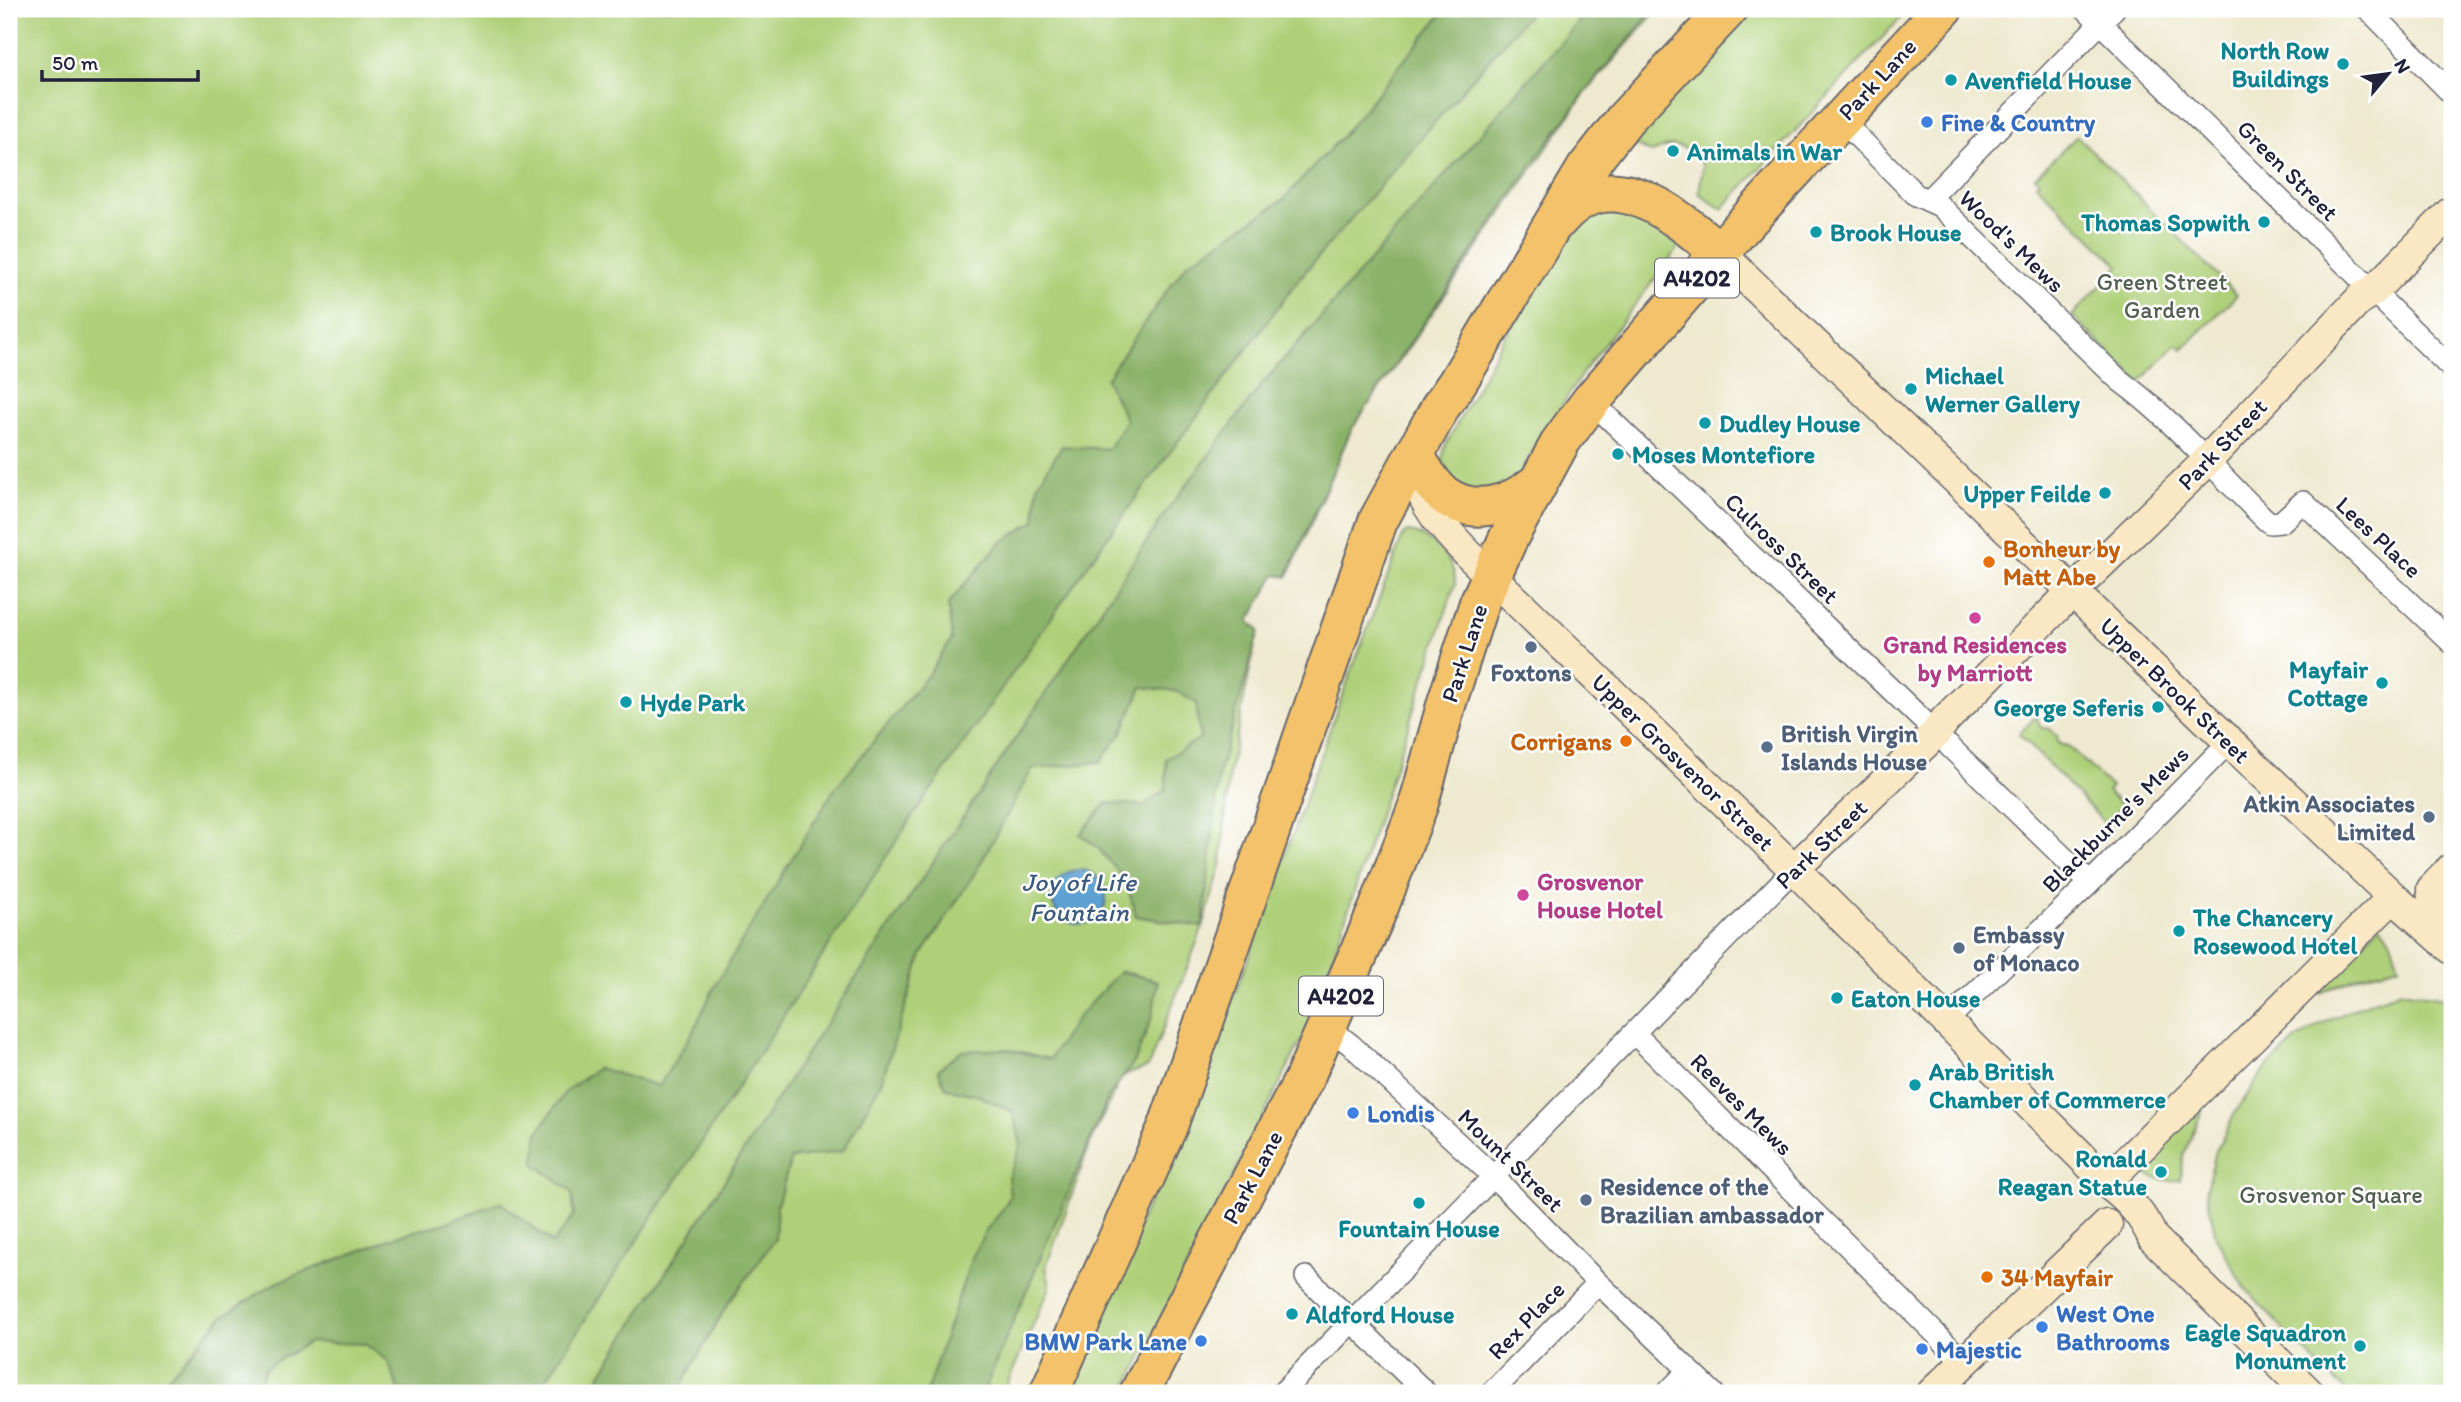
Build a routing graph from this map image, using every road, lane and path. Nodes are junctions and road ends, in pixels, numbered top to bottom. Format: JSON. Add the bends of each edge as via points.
{"nodes":[{"id":1,"x":1728,"y":9,"type":"edge"},
{"id":2,"x":1943,"y":9,"type":"edge"},
{"id":3,"x":2368,"y":9,"type":"edge"},
{"id":4,"x":2100,"y":13,"type":"edge"},
{"id":5,"x":2452,"y":94,"type":"edge"},
{"id":6,"x":1840,"y":119,"type":"junction"},
{"id":7,"x":1928,"y":201,"type":"junction"},
{"id":8,"x":2452,"y":211,"type":"edge"},
{"id":9,"x":1552,"y":226,"type":"junction"},
{"id":10,"x":1720,"y":253,"type":"junction"},
{"id":11,"x":2382,"y":301,"type":"junction"},
{"id":12,"x":2452,"y":369,"type":"edge"},
{"id":13,"x":1591,"y":401,"type":"junction"},
{"id":14,"x":1414,"y":455,"type":"junction"},
{"id":15,"x":2208,"y":461,"type":"junction"},
{"id":16,"x":1536,"y":484,"type":"junction"},
{"id":17,"x":1490,"y":577,"type":"junction"},
{"id":18,"x":2072,"y":592,"type":"junction"},
{"id":19,"x":2452,"y":643,"type":"edge"},
{"id":20,"x":1942,"y":739,"type":"junction"},
{"id":21,"x":2230,"y":741,"type":"junction"},
{"id":22,"x":2452,"y":868,"type":"edge"},
{"id":23,"x":1794,"y":869,"type":"junction"},
{"id":24,"x":2090,"y":883,"type":"junction"},
{"id":25,"x":2393,"y":897,"type":"junction"},
{"id":26,"x":2452,"y":948,"type":"edge"},
{"id":27,"x":1946,"y":1021,"type":"junction"},
{"id":28,"x":1328,"y":1027,"type":"junction"},
{"id":29,"x":1634,"y":1033,"type":"junction"},
{"id":30,"x":1493,"y":1176,"type":"junction"},
{"id":31,"x":2116,"y":1190,"type":"junction"},
{"id":32,"x":2107,"y":1225,"type":"junction"},
{"id":33,"x":2153,"y":1238,"type":"junction"},
{"id":34,"x":1306,"y":1277,"type":"dead end"},
{"id":35,"x":1598,"y":1283,"type":"junction"},
{"id":36,"x":1351,"y":1322,"type":"junction"},
{"id":37,"x":1963,"y":1361,"type":"junction"},
{"id":38,"x":1689,"y":1370,"type":"junction"},
{"id":39,"x":1941,"y":1390,"type":"edge"},
{"id":40,"x":1049,"y":1393,"type":"edge"},
{"id":41,"x":1141,"y":1393,"type":"edge"},
{"id":42,"x":1282,"y":1393,"type":"edge"},
{"id":43,"x":1426,"y":1393,"type":"edge"},
{"id":44,"x":1491,"y":1393,"type":"edge"},
{"id":45,"x":1667,"y":1393,"type":"edge"},
{"id":46,"x":1713,"y":1393,"type":"edge"},
{"id":47,"x":2309,"y":1393,"type":"edge"}],
"edges":[{"from":1,"to":9,"type":"highway","number":"A4202","via":[[1625,119],[1586,169]]},
{"from":2,"to":6,"type":"highway","name":"Park Lane","number":"A4202"},
{"from":3,"to":5,"type":"street"},
{"from":4,"to":7,"type":"street"},
{"from":4,"to":11,"type":"street","name":"Green Street"},
{"from":6,"to":7,"type":"street","name":"Wood's Mews","via":[[1916,195]]},
{"from":6,"to":10,"type":"highway","name":"Park Lane","number":"A4202"},
{"from":7,"to":15,"type":"street","name":"Wood's Mews","via":[[1940,206]]},
{"from":8,"to":11,"type":"street","name":"Park Street"},
{"from":9,"to":10,"type":"highway","number":"A4202","via":[[1577,203],[1620,192],[1668,212]]},
{"from":9,"to":14,"type":"highway","number":"A4202"},
{"from":10,"to":13,"type":"highway","name":"Park Lane","number":"A4202"},
{"from":10,"to":18,"type":"street","name":"Upper Brook Street"},
{"from":11,"to":12,"type":"street","name":"Green Street"},
{"from":11,"to":15,"type":"street","name":"Park Street","via":[[2361,298]]},
{"from":13,"to":16,"type":"highway","name":"Park Lane","number":"A4202"},
{"from":13,"to":20,"type":"street","name":"Culross Street"},
{"from":14,"to":16,"type":"highway","number":"A4202","via":[[1442,494],[1471,505],[1502,505]]},
{"from":14,"to":17,"type":"street","name":"Upper Grosvenor Street","via":[[1417,478],[1430,508]]},
{"from":14,"to":40,"type":"highway","number":"A4202","via":[[1378,521],[1168,1126]]},
{"from":15,"to":18,"type":"street","name":"Park Street"},
{"from":15,"to":19,"type":"street","name":"Lees Place","via":[[2270,523],[2281,522],[2303,502]]},
{"from":16,"to":17,"type":"highway","name":"Park Lane","number":"A4202"},
{"from":17,"to":23,"type":"street","name":"Upper Grosvenor Street"},
{"from":17,"to":28,"type":"highway","name":"Park Lane","number":"A4202","via":[[1458,667],[1418,806]]},
{"from":18,"to":20,"type":"street","name":"Park Street","via":[[1945,720]]},
{"from":18,"to":21,"type":"street","name":"Upper Brook Street"},
{"from":20,"to":23,"type":"street","name":"Park Street"},
{"from":20,"to":24,"type":"street","name":"Culross Street"},
{"from":21,"to":24,"type":"street","name":"Blackburne's Mews"},
{"from":21,"to":25,"type":"street","name":"Upper Brook Street"},
{"from":22,"to":26,"type":"street","via":[[2432,889],[2434,908]]},
{"from":23,"to":27,"type":"street","name":"Upper Grosvenor Street"},
{"from":23,"to":29,"type":"street","name":"Park Street"},
{"from":24,"to":27,"type":"street","name":"Blackburne's Mews"},
{"from":25,"to":26,"type":"street","name":"Upper Brook Street"},
{"from":25,"to":31,"type":"street"},
{"from":27,"to":31,"type":"street","name":"Upper Grosvenor Street"},
{"from":28,"to":30,"type":"street","name":"Mount Street"},
{"from":28,"to":41,"type":"highway","name":"Park Lane","number":"A4202"},
{"from":29,"to":30,"type":"street","name":"Park Street"},
{"from":29,"to":37,"type":"street","name":"Reeves Mews"},
{"from":30,"to":35,"type":"street","name":"Mount Street"},
{"from":30,"to":36,"type":"street","name":"Park Street"},
{"from":31,"to":32,"type":"street"},
{"from":31,"to":33,"type":"street","via":[[2144,1219]]},
{"from":32,"to":33,"type":"street"},
{"from":32,"to":37,"type":"street"},
{"from":33,"to":47,"type":"street"},
{"from":34,"to":36,"type":"street"},
{"from":35,"to":38,"type":"street","name":"Mount Street"},
{"from":35,"to":44,"type":"street","name":"Rex Place"},
{"from":36,"to":42,"type":"street","name":"Park Street"},
{"from":36,"to":43,"type":"street"},
{"from":37,"to":39,"type":"street"},
{"from":38,"to":45,"type":"street"},
{"from":38,"to":46,"type":"street","name":"Mount Street"}]}
